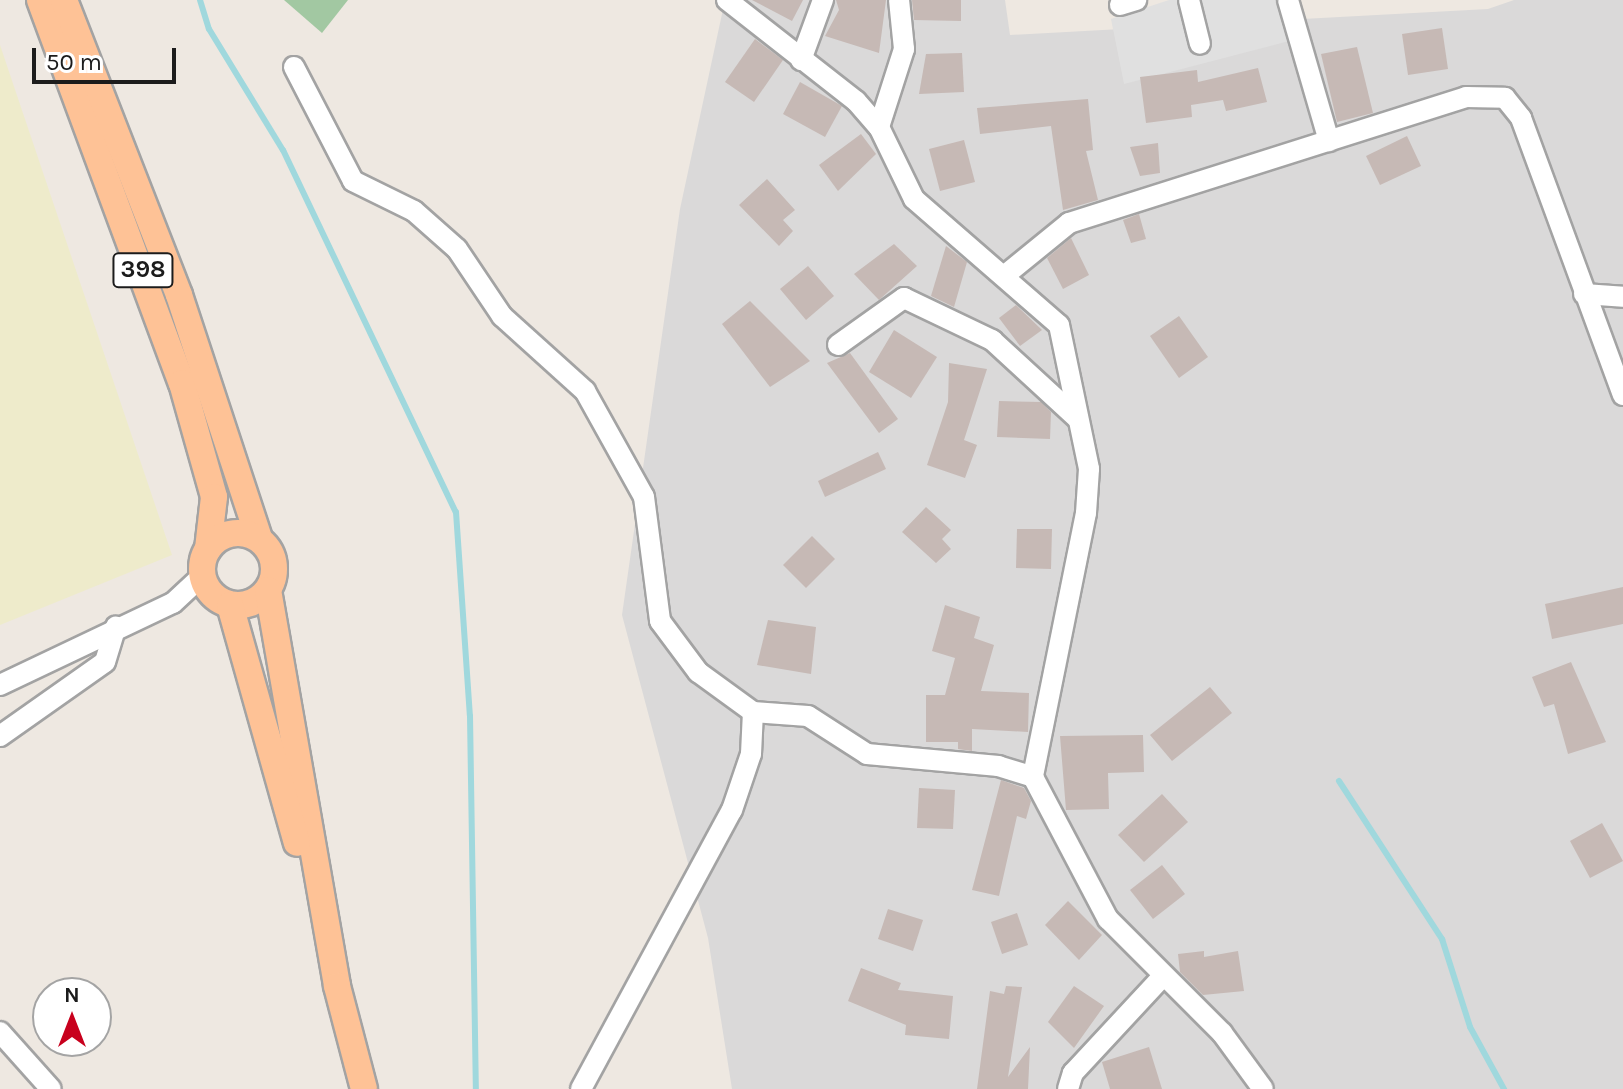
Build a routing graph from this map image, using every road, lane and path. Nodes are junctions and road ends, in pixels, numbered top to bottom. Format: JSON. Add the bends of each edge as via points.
{"nodes":[{"id":1,"x":40,"y":0,"type":"edge"},
{"id":2,"x":64,"y":0,"type":"edge"},
{"id":3,"x":727,"y":0,"type":"edge"},
{"id":4,"x":823,"y":0,"type":"edge"},
{"id":5,"x":899,"y":0,"type":"edge"},
{"id":6,"x":1189,"y":0,"type":"edge"},
{"id":7,"x":1288,"y":0,"type":"edge"},
{"id":8,"x":1200,"y":44,"type":"dead end"},
{"id":9,"x":801,"y":60,"type":"junction"},
{"id":10,"x":294,"y":67,"type":"dead end"},
{"id":11,"x":879,"y":127,"type":"junction"},
{"id":12,"x":1329,"y":141,"type":"junction"},
{"id":13,"x":1004,"y":276,"type":"junction"},
{"id":14,"x":1584,"y":294,"type":"junction"},
{"id":15,"x":1623,"y":297,"type":"edge"},
{"id":16,"x":167,"y":299,"type":"junction"},
{"id":17,"x":838,"y":345,"type":"dead end"},
{"id":18,"x":1623,"y":395,"type":"edge"},
{"id":19,"x":1078,"y":419,"type":"junction"},
{"id":20,"x":259,"y":539,"type":"junction"},
{"id":21,"x":208,"y":549,"type":"junction"},
{"id":22,"x":202,"y":576,"type":"junction"},
{"id":23,"x":268,"y":590,"type":"junction"},
{"id":24,"x":230,"y":605,"type":"junction"},
{"id":25,"x":116,"y":627,"type":"junction"},
{"id":26,"x":0,"y":685,"type":"edge"},
{"id":27,"x":753,"y":712,"type":"junction"},
{"id":28,"x":0,"y":736,"type":"edge"},
{"id":29,"x":1033,"y":777,"type":"junction"},
{"id":30,"x":1163,"y":976,"type":"junction"},
{"id":31,"x":337,"y":986,"type":"junction"},
{"id":32,"x":0,"y":1032,"type":"edge"},
{"id":33,"x":350,"y":1047,"type":"junction"},
{"id":34,"x":51,"y":1089,"type":"edge"},
{"id":35,"x":347,"y":1089,"type":"edge"},
{"id":36,"x":364,"y":1089,"type":"edge"},
{"id":37,"x":581,"y":1089,"type":"edge"},
{"id":38,"x":1068,"y":1089,"type":"edge"},
{"id":39,"x":1263,"y":1089,"type":"edge"}],
"edges":[{"from":1,"to":16,"type":"main road","number":"398"},
{"from":2,"to":16,"type":"main road","number":"398"},
{"from":3,"to":9,"type":"street"},
{"from":4,"to":9,"type":"street"},
{"from":5,"to":11,"type":"street","via":[[904,49]]},
{"from":6,"to":8,"type":"street"},
{"from":7,"to":12,"type":"street"},
{"from":9,"to":11,"type":"street"},
{"from":10,"to":27,"type":"street","via":[[353,181],[414,211],[446,240],[502,316],[585,391],[644,497],[660,621],[698,672]]},
{"from":11,"to":13,"type":"street","via":[[914,199]]},
{"from":12,"to":13,"type":"street","via":[[1069,223]]},
{"from":12,"to":14,"type":"street","via":[[1466,97],[1505,98],[1521,118]]},
{"from":13,"to":19,"type":"street","via":[[1059,325]]},
{"from":14,"to":15,"type":"street"},
{"from":14,"to":18,"type":"street"},
{"from":16,"to":20,"type":"main road","number":"398"},
{"from":16,"to":21,"type":"main road","number":"398","via":[[214,497]]},
{"from":17,"to":19,"type":"street","via":[[904,298],[992,340]]},
{"from":19,"to":29,"type":"street","via":[[1089,469],[1086,513]]},
{"from":20,"to":21,"type":"main road","via":[[231,533]]},
{"from":20,"to":23,"type":"main road","number":"398","via":[[274,563]]},
{"from":21,"to":22,"type":"main road","number":"398"},
{"from":22,"to":24,"type":"main road","number":"398","via":[[217,599]]},
{"from":22,"to":25,"type":"street","via":[[173,603]]},
{"from":23,"to":24,"type":"main road"},
{"from":23,"to":31,"type":"main road","number":"398"},
{"from":24,"to":31,"type":"main road","number":"398"},
{"from":25,"to":26,"type":"street"},
{"from":25,"to":28,"type":"street","via":[[105,662]]},
{"from":27,"to":29,"type":"street","via":[[808,716],[867,754],[998,766]]},
{"from":27,"to":37,"type":"street","via":[[751,754],[732,810]]},
{"from":29,"to":30,"type":"street","via":[[1108,919]]},
{"from":30,"to":38,"type":"street","via":[[1073,1073]]},
{"from":30,"to":39,"type":"street","via":[[1222,1033]]},
{"from":31,"to":33,"type":"main road","number":"398"},
{"from":32,"to":34,"type":"street"},
{"from":33,"to":35,"type":"main road","number":"398"},
{"from":33,"to":36,"type":"main road","number":"398"}]}
